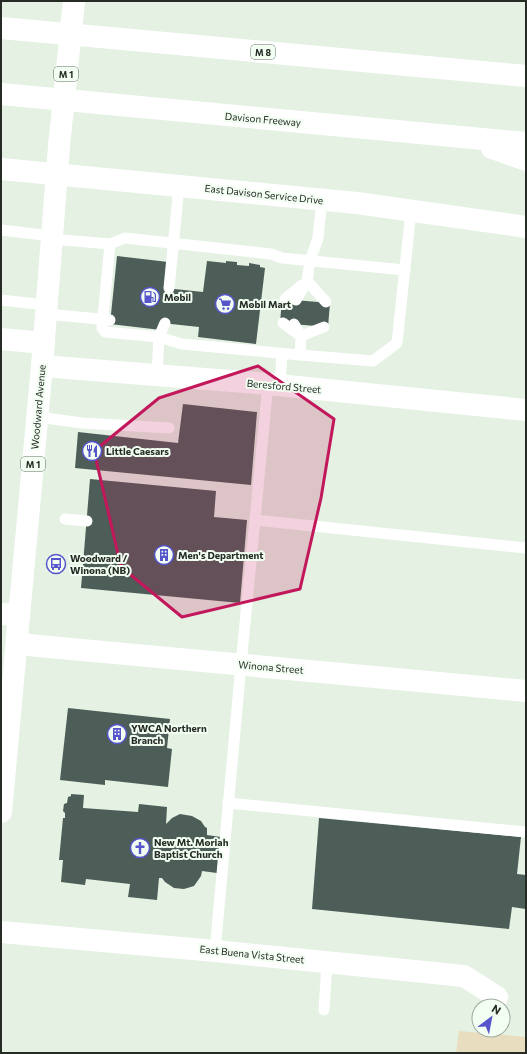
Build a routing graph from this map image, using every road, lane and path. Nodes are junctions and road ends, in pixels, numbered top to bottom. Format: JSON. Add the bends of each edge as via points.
{"nodes":[{"id":1,"x":74,"y":1,"type":"edge"},
{"id":2,"x":1,"y":28,"type":"edge"},
{"id":3,"x":526,"y":71,"type":"edge"},
{"id":4,"x":499,"y":73,"type":"junction"},
{"id":5,"x":526,"y":76,"type":"edge"},
{"id":6,"x":1,"y":94,"type":"edge"},
{"id":7,"x":463,"y":137,"type":"junction"},
{"id":8,"x":526,"y":143,"type":"edge"},
{"id":9,"x":526,"y":160,"type":"edge"},
{"id":10,"x":1,"y":169,"type":"edge"},
{"id":11,"x":57,"y":174,"type":"junction"},
{"id":12,"x":179,"y":186,"type":"junction"},
{"id":13,"x":322,"y":200,"type":"junction"},
{"id":14,"x":410,"y":211,"type":"junction"},
{"id":15,"x":526,"y":227,"type":"edge"},
{"id":16,"x":1,"y":230,"type":"edge"},
{"id":17,"x":51,"y":237,"type":"junction"},
{"id":18,"x":173,"y":243,"type":"junction"},
{"id":19,"x":110,"y":244,"type":"junction"},
{"id":20,"x":310,"y":261,"type":"junction"},
{"id":21,"x":405,"y":270,"type":"junction"},
{"id":22,"x":307,"y":281,"type":"junction"},
{"id":23,"x":168,"y":284,"type":"dead end"},
{"id":24,"x":285,"y":299,"type":"dead end"},
{"id":25,"x":1,"y":300,"type":"edge"},
{"id":26,"x":296,"y":300,"type":"dead end"},
{"id":27,"x":314,"y":301,"type":"dead end"},
{"id":28,"x":326,"y":302,"type":"dead end"},
{"id":29,"x":46,"y":309,"type":"junction"},
{"id":30,"x":107,"y":320,"type":"junction"},
{"id":31,"x":289,"y":324,"type":"dead end"},
{"id":32,"x":164,"y":325,"type":"dead end"},
{"id":33,"x":318,"y":326,"type":"dead end"},
{"id":34,"x":301,"y":336,"type":"junction"},
{"id":35,"x":159,"y":337,"type":"junction"},
{"id":36,"x":1,"y":339,"type":"edge"},
{"id":37,"x":44,"y":343,"type":"junction"},
{"id":38,"x":282,"y":354,"type":"junction"},
{"id":39,"x":300,"y":355,"type":"junction"},
{"id":40,"x":42,"y":366,"type":"junction"},
{"id":41,"x":157,"y":375,"type":"junction"},
{"id":42,"x":274,"y":384,"type":"junction"},
{"id":43,"x":526,"y":410,"type":"edge"},
{"id":44,"x":38,"y":417,"type":"junction"},
{"id":45,"x":170,"y":428,"type":"dead end"},
{"id":46,"x":65,"y":519,"type":"dead end"},
{"id":47,"x":255,"y":520,"type":"junction"},
{"id":48,"x":87,"y":521,"type":"dead end"},
{"id":49,"x":526,"y":548,"type":"edge"},
{"id":50,"x":10,"y":614,"type":"edge"},
{"id":51,"x":16,"y":644,"type":"junction"},
{"id":52,"x":241,"y":664,"type":"junction"},
{"id":53,"x":526,"y":691,"type":"edge"},
{"id":54,"x":3,"y":770,"type":"edge"},
{"id":55,"x":228,"y":803,"type":"junction"},
{"id":56,"x":1,"y":812,"type":"edge"},
{"id":57,"x":526,"y":832,"type":"edge"},
{"id":58,"x":1,"y":932,"type":"edge"},
{"id":59,"x":215,"y":951,"type":"junction"},
{"id":60,"x":327,"y":962,"type":"junction"},
{"id":61,"x":497,"y":997,"type":"dead end"},
{"id":62,"x":324,"y":1010,"type":"dead end"}],
"edges":[{"from":1,"to":11,"type":"main road","name":"Woodward Avenue","number":"M 1"},
{"from":2,"to":4,"type":"main road","number":"M 8"},
{"from":3,"to":4,"type":"main road"},
{"from":4,"to":5,"type":"main road","number":"M 8"},
{"from":6,"to":7,"type":"main road","name":"Davison Freeway"},
{"from":7,"to":8,"type":"main road","name":"Davison Freeway"},
{"from":7,"to":9,"type":"main road"},
{"from":10,"to":11,"type":"main road","name":"East Davison Service Drive"},
{"from":11,"to":12,"type":"main road","name":"East Davison Service Drive"},
{"from":11,"to":17,"type":"main road","name":"Woodward Avenue","number":"M 1"},
{"from":12,"to":13,"type":"main road","name":"East Davison Service Drive"},
{"from":12,"to":18,"type":"lane"},
{"from":13,"to":14,"type":"main road","name":"East Davison Service Drive"},
{"from":13,"to":20,"type":"lane","via":[[318,238]]},
{"from":14,"to":15,"type":"main road","name":"East Davison Service Drive"},
{"from":14,"to":21,"type":"lane"},
{"from":16,"to":17,"type":"lane"},
{"from":17,"to":19,"type":"lane"},
{"from":17,"to":29,"type":"main road","name":"Woodward Avenue","number":"M 1"},
{"from":18,"to":19,"type":"lane","via":[[125,238]]},
{"from":18,"to":20,"type":"lane"},
{"from":18,"to":23,"type":"lane"},
{"from":19,"to":30,"type":"lane","via":[[112,261]]},
{"from":20,"to":21,"type":"lane"},
{"from":20,"to":22,"type":"lane"},
{"from":21,"to":39,"type":"lane","via":[[397,343],[373,361]]},
{"from":22,"to":24,"type":"lane"},
{"from":22,"to":26,"type":"lane"},
{"from":22,"to":27,"type":"lane"},
{"from":22,"to":28,"type":"lane"},
{"from":25,"to":29,"type":"lane"},
{"from":29,"to":30,"type":"lane"},
{"from":29,"to":37,"type":"main road","name":"Woodward Avenue","number":"M 1"},
{"from":30,"to":35,"type":"lane","via":[[102,328],[105,332]]},
{"from":31,"to":34,"type":"lane"},
{"from":32,"to":35,"type":"lane"},
{"from":33,"to":34,"type":"lane"},
{"from":34,"to":39,"type":"lane"},
{"from":35,"to":38,"type":"lane","via":[[182,344]]},
{"from":35,"to":41,"type":"lane"},
{"from":36,"to":37,"type":"main road"},
{"from":37,"to":40,"type":"main road","name":"Woodward Avenue","number":"M 1"},
{"from":38,"to":39,"type":"lane"},
{"from":38,"to":42,"type":"lane"},
{"from":40,"to":41,"type":"main road","name":"Beresford Street"},
{"from":40,"to":44,"type":"main road","name":"Woodward Avenue","number":"M 1"},
{"from":41,"to":42,"type":"main road","name":"Beresford Street"},
{"from":42,"to":43,"type":"main road","name":"Beresford Street"},
{"from":42,"to":47,"type":"lane"},
{"from":44,"to":45,"type":"lane","via":[[82,423]]},
{"from":44,"to":50,"type":"main road","name":"Woodward Avenue","number":"M 1"},
{"from":46,"to":48,"type":"lane"},
{"from":47,"to":49,"type":"lane"},
{"from":47,"to":52,"type":"lane"},
{"from":50,"to":51,"type":"main road","name":"Woodward Avenue","number":"M 1"},
{"from":51,"to":52,"type":"main road","name":"Winona Street"},
{"from":51,"to":54,"type":"main road","name":"Woodward Avenue","number":"M 1"},
{"from":52,"to":53,"type":"main road","name":"Winona Street"},
{"from":52,"to":55,"type":"lane"},
{"from":54,"to":56,"type":"main road","name":"Woodward Avenue","number":"M 1"},
{"from":55,"to":57,"type":"lane"},
{"from":55,"to":59,"type":"lane"},
{"from":58,"to":59,"type":"main road","name":"East Buena Vista Street"},
{"from":59,"to":60,"type":"main road","name":"East Buena Vista Street"},
{"from":60,"to":61,"type":"main road","name":"East Buena Vista Street","via":[[464,976]]},
{"from":60,"to":62,"type":"lane"}]}
